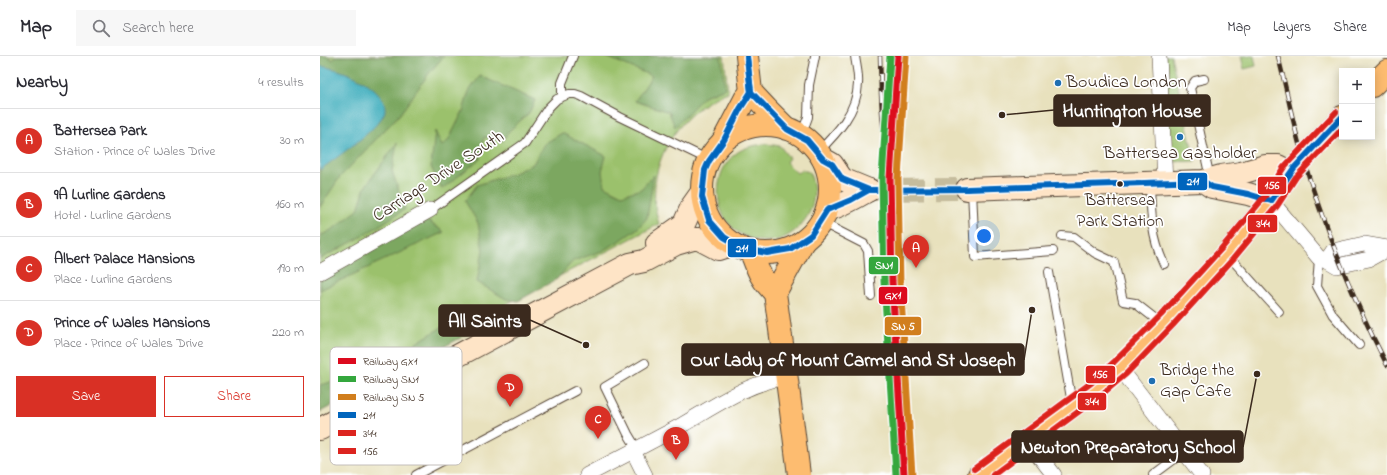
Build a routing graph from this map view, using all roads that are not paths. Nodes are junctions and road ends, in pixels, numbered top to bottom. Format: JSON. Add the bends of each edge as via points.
{"nodes":[{"id":1,"x":573,"y":56,"type":"edge"},
{"id":2,"x":747,"y":56,"type":"edge"},
{"id":3,"x":815,"y":56,"type":"edge"},
{"id":4,"x":855,"y":56,"type":"edge"},
{"id":5,"x":1159,"y":56,"type":"edge"},
{"id":6,"x":1387,"y":71,"type":"edge"},
{"id":7,"x":1204,"y":79,"type":"dead end"},
{"id":8,"x":1375,"y":83,"type":"edge"},
{"id":9,"x":751,"y":92,"type":"junction"},
{"id":10,"x":562,"y":96,"type":"junction"},
{"id":11,"x":1339,"y":121,"type":"edge"},
{"id":12,"x":794,"y":132,"type":"junction"},
{"id":13,"x":724,"y":141,"type":"junction"},
{"id":14,"x":820,"y":156,"type":"junction"},
{"id":15,"x":709,"y":160,"type":"junction"},
{"id":16,"x":1290,"y":172,"type":"junction"},
{"id":17,"x":1206,"y":180,"type":"junction"},
{"id":18,"x":1157,"y":182,"type":"junction"},
{"id":19,"x":969,"y":189,"type":"joint"},
{"id":20,"x":702,"y":192,"type":"junction"},
{"id":21,"x":1271,"y":201,"type":"junction"},
{"id":22,"x":430,"y":210,"type":"joint"},
{"id":23,"x":824,"y":216,"type":"junction"},
{"id":24,"x":1062,"y":236,"type":"dead end"},
{"id":25,"x":803,"y":242,"type":"junction"},
{"id":26,"x":742,"y":248,"type":"junction"},
{"id":27,"x":1387,"y":249,"type":"edge"},
{"id":28,"x":1053,"y":251,"type":"dead end"},
{"id":29,"x":1227,"y":254,"type":"junction"},
{"id":30,"x":1323,"y":259,"type":"junction"},
{"id":31,"x":630,"y":264,"type":"junction"},
{"id":32,"x":1164,"y":264,"type":"dead end"},
{"id":33,"x":320,"y":272,"type":"edge"},
{"id":34,"x":1049,"y":272,"type":"dead end"},
{"id":35,"x":775,"y":293,"type":"junction"},
{"id":36,"x":871,"y":296,"type":"dead end"},
{"id":37,"x":1279,"y":312,"type":"dead end"},
{"id":38,"x":1163,"y":325,"type":"junction"},
{"id":39,"x":1359,"y":345,"type":"dead end"},
{"id":40,"x":462,"y":353,"type":"edge"},
{"id":41,"x":645,"y":363,"type":"dead end"},
{"id":42,"x":1120,"y":368,"type":"junction"},
{"id":43,"x":787,"y":377,"type":"junction"},
{"id":44,"x":575,"y":391,"type":"dead end"},
{"id":45,"x":1072,"y":407,"type":"junction"},
{"id":46,"x":330,"y":424,"type":"edge"},
{"id":47,"x":320,"y":429,"type":"edge"},
{"id":48,"x":1027,"y":440,"type":"junction"},
{"id":49,"x":635,"y":450,"type":"junction"},
{"id":50,"x":462,"y":451,"type":"edge"},
{"id":51,"x":1184,"y":452,"type":"junction"},
{"id":52,"x":435,"y":465,"type":"edge"},
{"id":53,"x":416,"y":475,"type":"edge"},
{"id":54,"x":588,"y":475,"type":"edge"},
{"id":55,"x":645,"y":475,"type":"edge"},
{"id":56,"x":799,"y":475,"type":"edge"},
{"id":57,"x":979,"y":475,"type":"edge"},
{"id":58,"x":1054,"y":475,"type":"edge"},
{"id":59,"x":1153,"y":475,"type":"edge"},
{"id":60,"x":1202,"y":475,"type":"edge"}],
"edges":[{"from":1,"to":10,"type":"lane","via":[[562,83]]},
{"from":2,"to":9,"type":"main road"},
{"from":3,"to":12,"type":"lane","via":[[809,84],[808,114]]},
{"from":4,"to":14,"type":"lane","via":[[858,84],[855,102]]},
{"from":5,"to":18,"type":"street"},
{"from":6,"to":8,"type":"main road"},
{"from":7,"to":17,"type":"lane","via":[[1195,81],[1190,88]]},
{"from":9,"to":12,"type":"main road"},
{"from":9,"to":13,"type":"main road","via":[[745,98]]},
{"from":10,"to":15,"type":"lane","via":[[581,96]]},
{"from":10,"to":22,"type":"lane","name":"Carriage Drive South","via":[[548,108],[525,143]]},
{"from":11,"to":16,"type":"main road"},
{"from":12,"to":13,"type":"main road","via":[[773,126],[752,127]]},
{"from":12,"to":14,"type":"main road"},
{"from":13,"to":15,"type":"main road"},
{"from":14,"to":23,"type":"main road","via":[[829,179],[829,200]]},
{"from":14,"to":23,"type":"street","via":[[832,164],[842,179],[869,190]]},
{"from":15,"to":20,"type":"main road","via":[[702,181]]},
{"from":16,"to":17,"type":"street","via":[[1278,166],[1265,166],[1241,174]]},
{"from":16,"to":21,"type":"main road"},
{"from":17,"to":18,"type":"street"},
{"from":17,"to":21,"type":"street","via":[[1212,187]]},
{"from":18,"to":19,"type":"street"},
{"from":18,"to":32,"type":"lane","via":[[1153,232],[1157,250]]},
{"from":19,"to":28,"type":"lane","via":[[975,257]]},
{"from":20,"to":26,"type":"main road","via":[[706,213],[717,231]]},
{"from":20,"to":31,"type":"street","via":[[684,224],[641,253]]},
{"from":21,"to":29,"type":"main road"},
{"from":21,"to":30,"type":"street"},
{"from":22,"to":33,"type":"street","name":"Carriage Drive South"},
{"from":23,"to":25,"type":"main road","via":[[813,233]]},
{"from":23,"to":36,"type":"lane","via":[[864,244],[868,251]]},
{"from":24,"to":38,"type":"lane","via":[[1074,237],[1095,253],[1114,262],[1123,301],[1135,303]]},
{"from":25,"to":26,"type":"main road","via":[[783,251],[768,253]]},
{"from":25,"to":35,"type":"main road"},
{"from":26,"to":31,"type":"street","via":[[718,249],[699,239],[693,239],[676,244],[644,261]]},
{"from":26,"to":35,"type":"main road","via":[[765,284]]},
{"from":27,"to":30,"type":"street","via":[[1369,259],[1337,266]]},
{"from":29,"to":37,"type":"lane"},
{"from":29,"to":38,"type":"main road"},
{"from":30,"to":39,"type":"lane","via":[[1316,286],[1333,315]]},
{"from":31,"to":40,"type":"street"},
{"from":34,"to":45,"type":"lane"},
{"from":35,"to":43,"type":"main road"},
{"from":38,"to":42,"type":"main road"},
{"from":41,"to":49,"type":"lane","via":[[605,387]]},
{"from":42,"to":45,"type":"main road"},
{"from":42,"to":51,"type":"street"},
{"from":43,"to":49,"type":"street","via":[[772,379],[748,388]]},
{"from":43,"to":56,"type":"main road"},
{"from":44,"to":50,"type":"lane"},
{"from":45,"to":48,"type":"main road"},
{"from":46,"to":47,"type":"street"},
{"from":48,"to":57,"type":"main road"},
{"from":48,"to":58,"type":"street"},
{"from":49,"to":54,"type":"street"},
{"from":49,"to":55,"type":"street"},
{"from":51,"to":59,"type":"lane"},
{"from":51,"to":60,"type":"street"},
{"from":52,"to":53,"type":"lane"}]}
